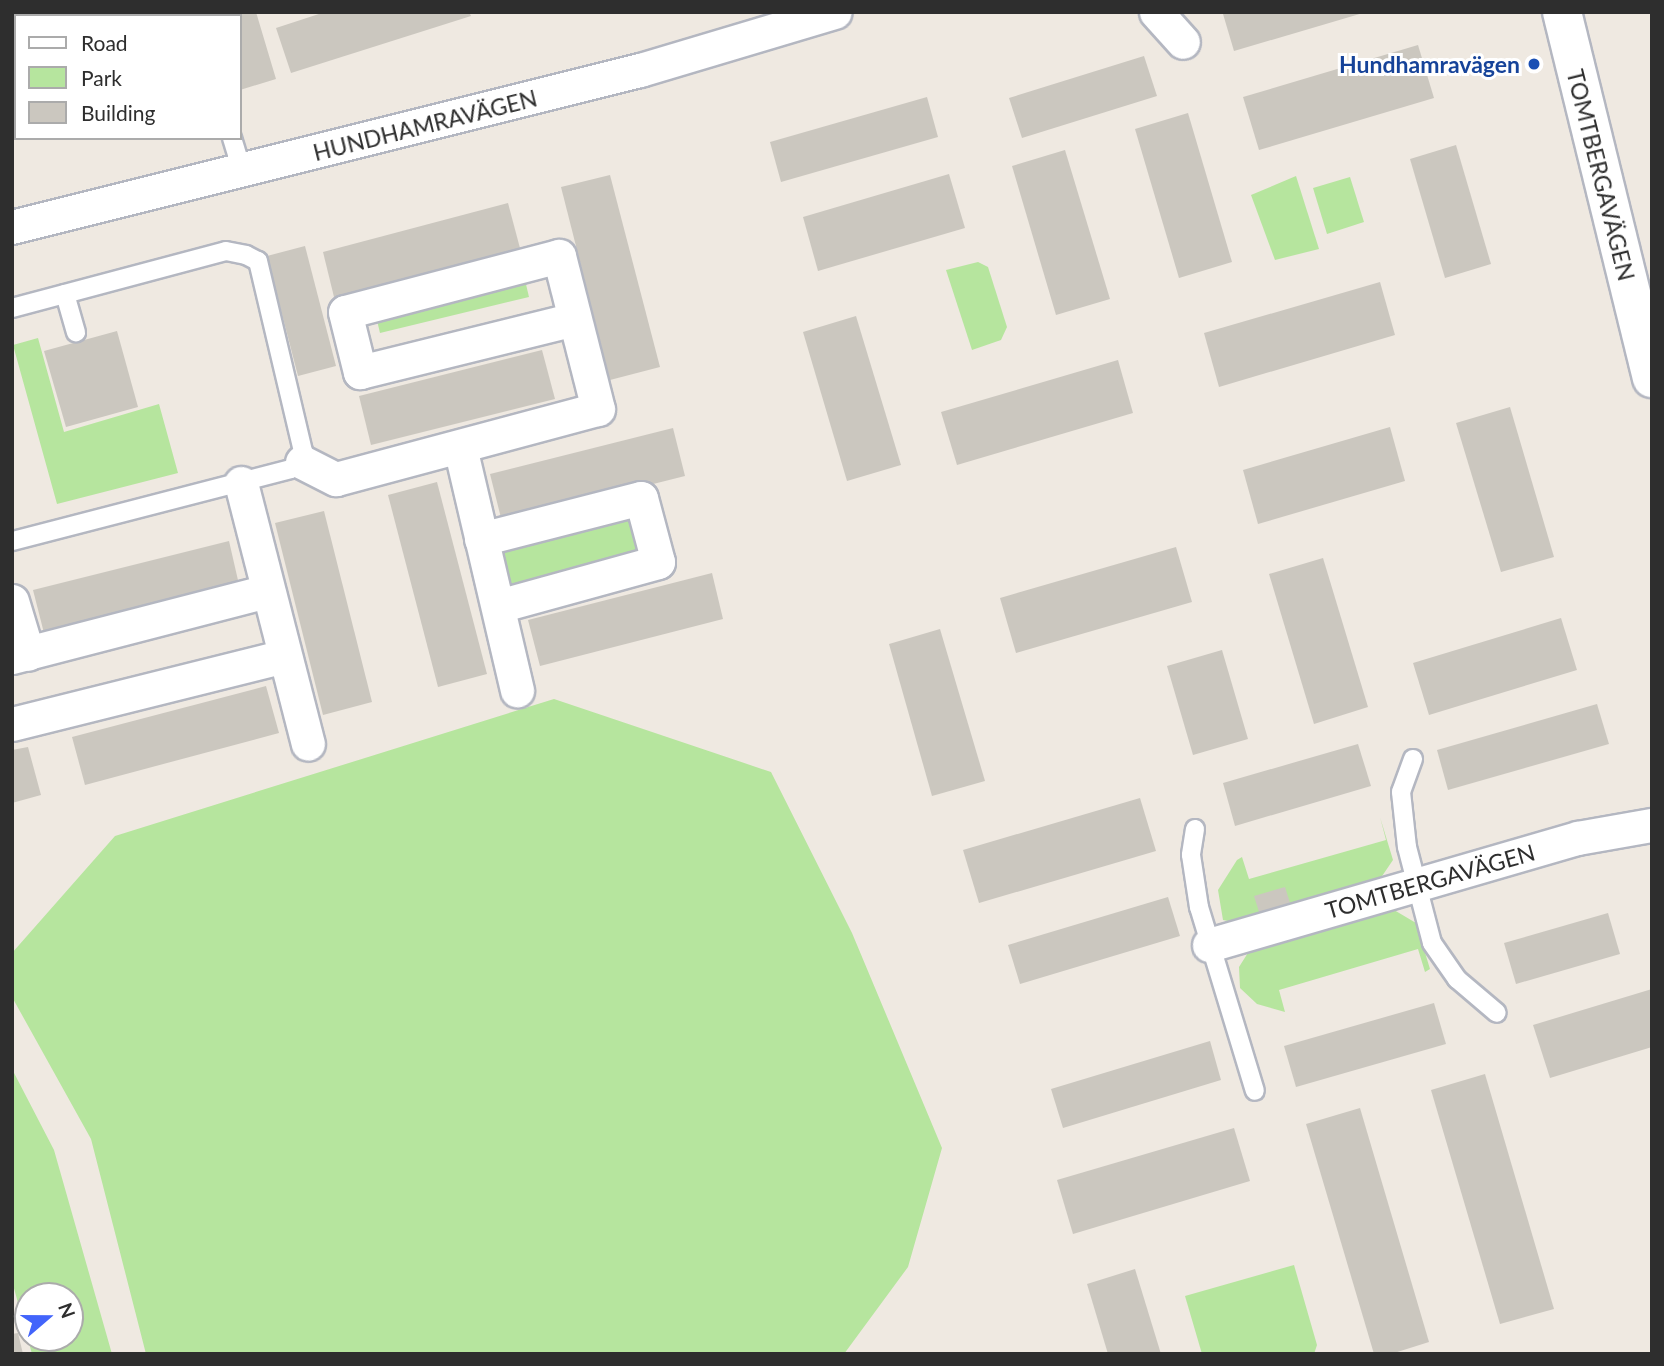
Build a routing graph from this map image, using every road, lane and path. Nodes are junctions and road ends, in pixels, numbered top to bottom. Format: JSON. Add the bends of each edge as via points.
{"nodes":[{"id":1,"x":835,"y":12,"type":"edge"},
{"id":2,"x":1156,"y":12,"type":"edge"},
{"id":3,"x":1562,"y":12,"type":"edge"},
{"id":4,"x":1183,"y":42,"type":"dead end"},
{"id":5,"x":233,"y":140,"type":"edge"},
{"id":6,"x":242,"y":172,"type":"junction"},
{"id":7,"x":12,"y":227,"type":"edge"},
{"id":8,"x":65,"y":294,"type":"junction"},
{"id":9,"x":12,"y":308,"type":"edge"},
{"id":10,"x":574,"y":319,"type":"junction"},
{"id":11,"x":76,"y":332,"type":"dead end"},
{"id":12,"x":1652,"y":378,"type":"edge"},
{"id":13,"x":460,"y":447,"type":"junction"},
{"id":14,"x":302,"y":462,"type":"junction"},
{"id":15,"x":241,"y":483,"type":"junction"},
{"id":16,"x":481,"y":539,"type":"junction"},
{"id":17,"x":12,"y":541,"type":"edge"},
{"id":18,"x":268,"y":591,"type":"junction"},
{"id":19,"x":12,"y":601,"type":"edge"},
{"id":20,"x":498,"y":606,"type":"junction"},
{"id":21,"x":20,"y":656,"type":"edge"},
{"id":22,"x":285,"y":656,"type":"junction"},
{"id":23,"x":517,"y":690,"type":"dead end"},
{"id":24,"x":12,"y":724,"type":"edge"},
{"id":25,"x":308,"y":744,"type":"dead end"},
{"id":26,"x":1413,"y":759,"type":"dead end"},
{"id":27,"x":1652,"y":825,"type":"edge"},
{"id":28,"x":1195,"y":829,"type":"dead end"},
{"id":29,"x":1417,"y":886,"type":"junction"},
{"id":30,"x":1209,"y":945,"type":"junction"},
{"id":31,"x":1497,"y":1013,"type":"dead end"},
{"id":32,"x":1255,"y":1091,"type":"dead end"}],
"edges":[{"from":1,"to":6,"type":"street","name":"HUNDHAMRAVÄGEN","via":[[640,70]]},
{"from":2,"to":4,"type":"street"},
{"from":3,"to":12,"type":"street","name":"TOMTBERGAVÄGEN"},
{"from":5,"to":6,"type":"lane"},
{"from":6,"to":7,"type":"street","name":"HUNDHAMRAVÄGEN"},
{"from":8,"to":9,"type":"lane"},
{"from":8,"to":11,"type":"lane"},
{"from":8,"to":14,"type":"lane","via":[[226,251],[258,261]]},
{"from":10,"to":10,"type":"street","via":[[360,372],[345,312],[559,256]]},
{"from":10,"to":13,"type":"street","via":[[598,409]]},
{"from":13,"to":14,"type":"street","via":[[336,479]]},
{"from":13,"to":16,"type":"street"},
{"from":14,"to":15,"type":"lane"},
{"from":15,"to":17,"type":"lane"},
{"from":15,"to":18,"type":"street"},
{"from":16,"to":20,"type":"street"},
{"from":16,"to":20,"type":"street","via":[[641,498],[658,562]]},
{"from":18,"to":21,"type":"street"},
{"from":18,"to":22,"type":"street"},
{"from":19,"to":21,"type":"street"},
{"from":20,"to":23,"type":"street"},
{"from":22,"to":24,"type":"street"},
{"from":22,"to":25,"type":"street"},
{"from":26,"to":29,"type":"lane","via":[[1401,792]]},
{"from":27,"to":29,"type":"street","name":"TOMTBERGAVÄGEN","via":[[1577,838]]},
{"from":28,"to":30,"type":"lane","via":[[1191,855]]},
{"from":29,"to":30,"type":"street","name":"TOMTBERGAVÄGEN"},
{"from":29,"to":31,"type":"lane","via":[[1432,943],[1457,979]]},
{"from":30,"to":32,"type":"lane"}]}
